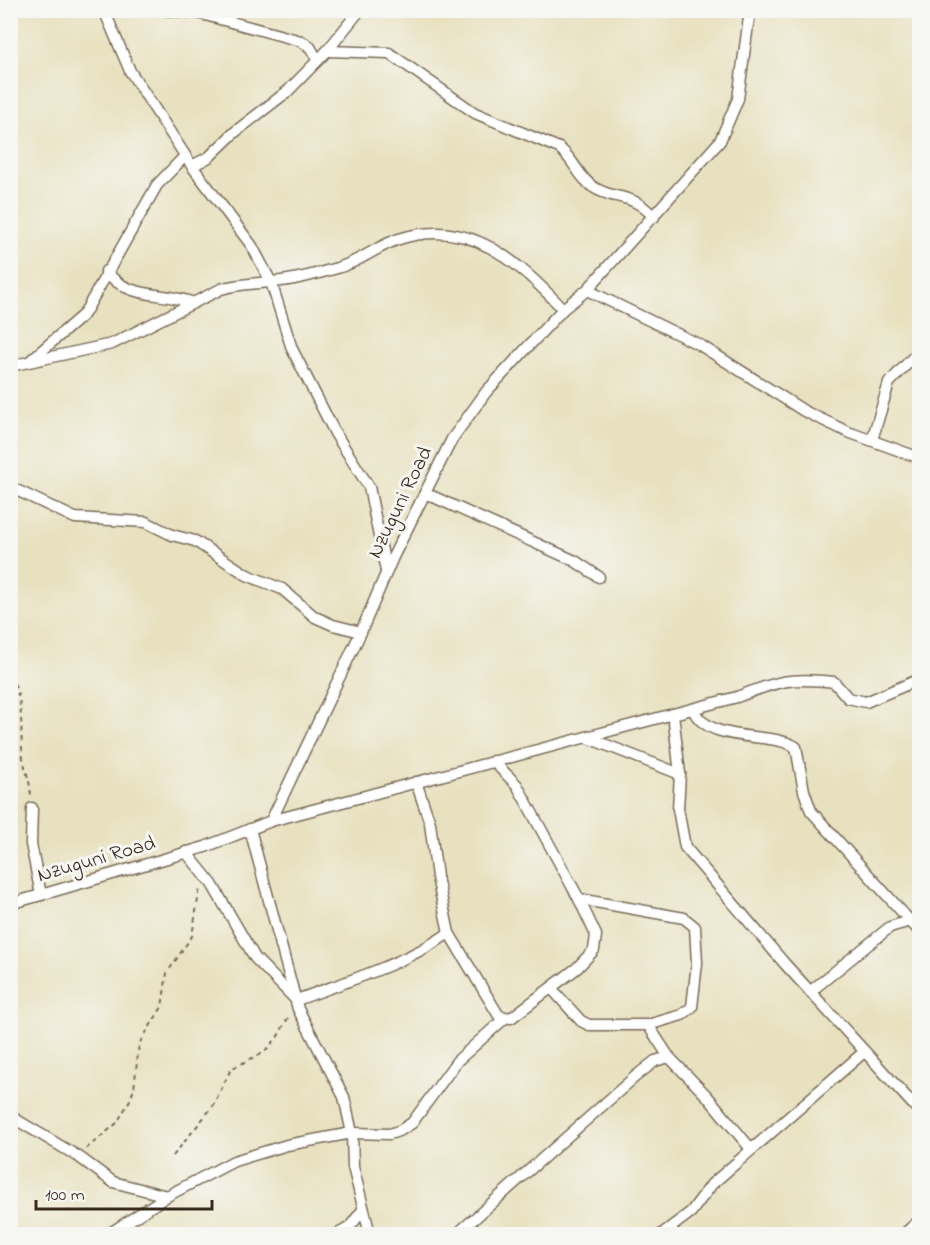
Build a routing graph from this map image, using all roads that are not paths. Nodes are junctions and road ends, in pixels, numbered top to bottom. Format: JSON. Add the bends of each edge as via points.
{"nodes":[{"id":1,"x":104,"y":10,"type":"edge"},
{"id":2,"x":164,"y":10,"type":"edge"},
{"id":3,"x":360,"y":10,"type":"edge"},
{"id":4,"x":750,"y":10,"type":"edge"},
{"id":5,"x":327,"y":51,"type":"junction"},
{"id":6,"x":317,"y":59,"type":"junction"},
{"id":7,"x":185,"y":156,"type":"junction"},
{"id":8,"x":192,"y":166,"type":"junction"},
{"id":9,"x":654,"y":217,"type":"junction"},
{"id":10,"x":106,"y":272,"type":"junction"},
{"id":11,"x":272,"y":282,"type":"junction"},
{"id":12,"x":587,"y":290,"type":"junction"},
{"id":13,"x":191,"y":302,"type":"junction"},
{"id":14,"x":563,"y":309,"type":"junction"},
{"id":15,"x":920,"y":350,"type":"edge"},
{"id":16,"x":29,"y":362,"type":"junction"},
{"id":17,"x":10,"y":366,"type":"edge"},
{"id":18,"x":872,"y":440,"type":"junction"},
{"id":19,"x":920,"y":458,"type":"edge"},
{"id":20,"x":10,"y":487,"type":"edge"},
{"id":21,"x":425,"y":493,"type":"junction"},
{"id":22,"x":386,"y":571,"type":"junction"},
{"id":23,"x":599,"y":577,"type":"dead end"},
{"id":24,"x":361,"y":632,"type":"junction"},
{"id":25,"x":920,"y":679,"type":"edge"},
{"id":26,"x":693,"y":709,"type":"junction"},
{"id":27,"x":673,"y":714,"type":"junction"},
{"id":28,"x":586,"y":737,"type":"junction"},
{"id":29,"x":494,"y":761,"type":"junction"},
{"id":30,"x":680,"y":774,"type":"junction"},
{"id":31,"x":416,"y":782,"type":"junction"},
{"id":32,"x":32,"y":808,"type":"road end"},
{"id":33,"x":271,"y":821,"type":"junction"},
{"id":34,"x":250,"y":829,"type":"junction"},
{"id":35,"x":186,"y":852,"type":"junction"},
{"id":36,"x":41,"y":895,"type":"junction"},
{"id":37,"x":579,"y":898,"type":"junction"},
{"id":38,"x":10,"y":904,"type":"edge"},
{"id":39,"x":910,"y":921,"type":"junction"},
{"id":40,"x":920,"y":932,"type":"edge"},
{"id":41,"x":449,"y":933,"type":"junction"},
{"id":42,"x":552,"y":989,"type":"junction"},
{"id":43,"x":811,"y":992,"type":"junction"},
{"id":44,"x":297,"y":1000,"type":"junction"},
{"id":45,"x":504,"y":1019,"type":"junction"},
{"id":46,"x":648,"y":1025,"type":"junction"},
{"id":47,"x":864,"y":1052,"type":"junction"},
{"id":48,"x":669,"y":1057,"type":"junction"},
{"id":49,"x":920,"y":1112,"type":"edge"},
{"id":50,"x":10,"y":1116,"type":"edge"},
{"id":51,"x":352,"y":1133,"type":"junction"},
{"id":52,"x":751,"y":1149,"type":"junction"},
{"id":53,"x":167,"y":1196,"type":"junction"},
{"id":54,"x":363,"y":1211,"type":"junction"},
{"id":55,"x":920,"y":1220,"type":"edge"},
{"id":56,"x":109,"y":1234,"type":"edge"},
{"id":57,"x":338,"y":1234,"type":"edge"},
{"id":58,"x":370,"y":1234,"type":"edge"},
{"id":59,"x":457,"y":1234,"type":"edge"},
{"id":60,"x":662,"y":1234,"type":"edge"},
{"id":61,"x":904,"y":1234,"type":"edge"}],
"edges":[{"from":1,"to":7,"type":"street","via":[[130,71]]},
{"from":2,"to":6,"type":"street","via":[[208,15],[301,41]]},
{"from":3,"to":5,"type":"street"},
{"from":4,"to":9,"type":"street","name":"Nzuguni Road","via":[[738,99],[728,126],[696,171]]},
{"from":5,"to":6,"type":"street"},
{"from":5,"to":9,"type":"street","via":[[389,53],[475,113],[559,148],[568,154],[591,186],[633,199]]},
{"from":6,"to":8,"type":"street","via":[[272,104],[209,157]]},
{"from":7,"to":8,"type":"street"},
{"from":7,"to":10,"type":"street","via":[[157,185]]},
{"from":8,"to":11,"type":"street","via":[[252,246]]},
{"from":9,"to":12,"type":"street","name":"Nzuguni Road"},
{"from":10,"to":13,"type":"street","via":[[128,290]]},
{"from":10,"to":16,"type":"street","via":[[84,314]]},
{"from":11,"to":13,"type":"street","via":[[236,285]]},
{"from":11,"to":14,"type":"street","via":[[340,268],[401,238],[454,233],[501,252]]},
{"from":11,"to":22,"type":"street","via":[[292,349],[335,433],[369,487]]},
{"from":12,"to":14,"type":"street","name":"Nzuguni Road"},
{"from":12,"to":18,"type":"street","via":[[700,345],[804,411]]},
{"from":13,"to":16,"type":"street","via":[[112,344]]},
{"from":14,"to":21,"type":"street","name":"Nzuguni Road","via":[[468,416]]},
{"from":15,"to":18,"type":"street","via":[[889,384]]},
{"from":16,"to":17,"type":"street"},
{"from":18,"to":19,"type":"street"},
{"from":20,"to":24,"type":"street","via":[[75,518],[146,522],[172,535],[195,540],[247,575],[282,589],[315,616]]},
{"from":21,"to":22,"type":"street","name":"Nzuguni Road"},
{"from":21,"to":23,"type":"street","via":[[575,561]]},
{"from":22,"to":24,"type":"street","name":"Nzuguni Road"},
{"from":24,"to":33,"type":"street","name":"Nzuguni Road"},
{"from":25,"to":26,"type":"street","via":[[866,702],[848,698],[834,682],[793,679]]},
{"from":26,"to":27,"type":"street"},
{"from":26,"to":39,"type":"street","via":[[699,721],[726,733],[796,747],[811,811]]},
{"from":27,"to":28,"type":"street"},
{"from":27,"to":30,"type":"street"},
{"from":28,"to":29,"type":"street"},
{"from":28,"to":30,"type":"street"},
{"from":29,"to":31,"type":"street"},
{"from":29,"to":37,"type":"street","via":[[517,785]]},
{"from":30,"to":43,"type":"street","via":[[678,809],[685,847]]},
{"from":31,"to":33,"type":"street"},
{"from":31,"to":41,"type":"street","via":[[430,823]]},
{"from":32,"to":36,"type":"street","via":[[31,844]]},
{"from":33,"to":34,"type":"street","name":"Nzuguni Road"},
{"from":34,"to":35,"type":"street","name":"Nzuguni Road"},
{"from":34,"to":44,"type":"street"},
{"from":35,"to":36,"type":"street","name":"Nzuguni Road"},
{"from":35,"to":44,"type":"street","via":[[223,901],[255,957]]},
{"from":36,"to":38,"type":"street","name":"Nzuguni Road"},
{"from":37,"to":42,"type":"street","via":[[596,935],[594,950]]},
{"from":37,"to":46,"type":"street","via":[[684,918],[695,927],[697,963],[692,1006],[682,1016]]},
{"from":39,"to":40,"type":"street"},
{"from":39,"to":43,"type":"street","via":[[890,927]]},
{"from":41,"to":44,"type":"street","via":[[360,976]]},
{"from":41,"to":45,"type":"street"},
{"from":42,"to":45,"type":"street"},
{"from":42,"to":46,"type":"street","via":[[589,1025]]},
{"from":43,"to":47,"type":"street"},
{"from":44,"to":51,"type":"street","via":[[318,1050],[342,1091]]},
{"from":45,"to":51,"type":"street","via":[[457,1061],[412,1123],[390,1134]]},
{"from":46,"to":48,"type":"street"},
{"from":47,"to":49,"type":"street"},
{"from":47,"to":52,"type":"street"},
{"from":48,"to":52,"type":"street"},
{"from":48,"to":59,"type":"street","via":[[655,1061],[636,1076]]},
{"from":50,"to":53,"type":"street","via":[[113,1182]]},
{"from":51,"to":53,"type":"street","via":[[287,1145],[234,1161]]},
{"from":51,"to":54,"type":"street","via":[[353,1167]]},
{"from":52,"to":60,"type":"street","via":[[712,1184],[691,1212]]},
{"from":53,"to":56,"type":"street"},
{"from":54,"to":57,"type":"street"},
{"from":54,"to":58,"type":"street"},
{"from":55,"to":61,"type":"street"}]}
